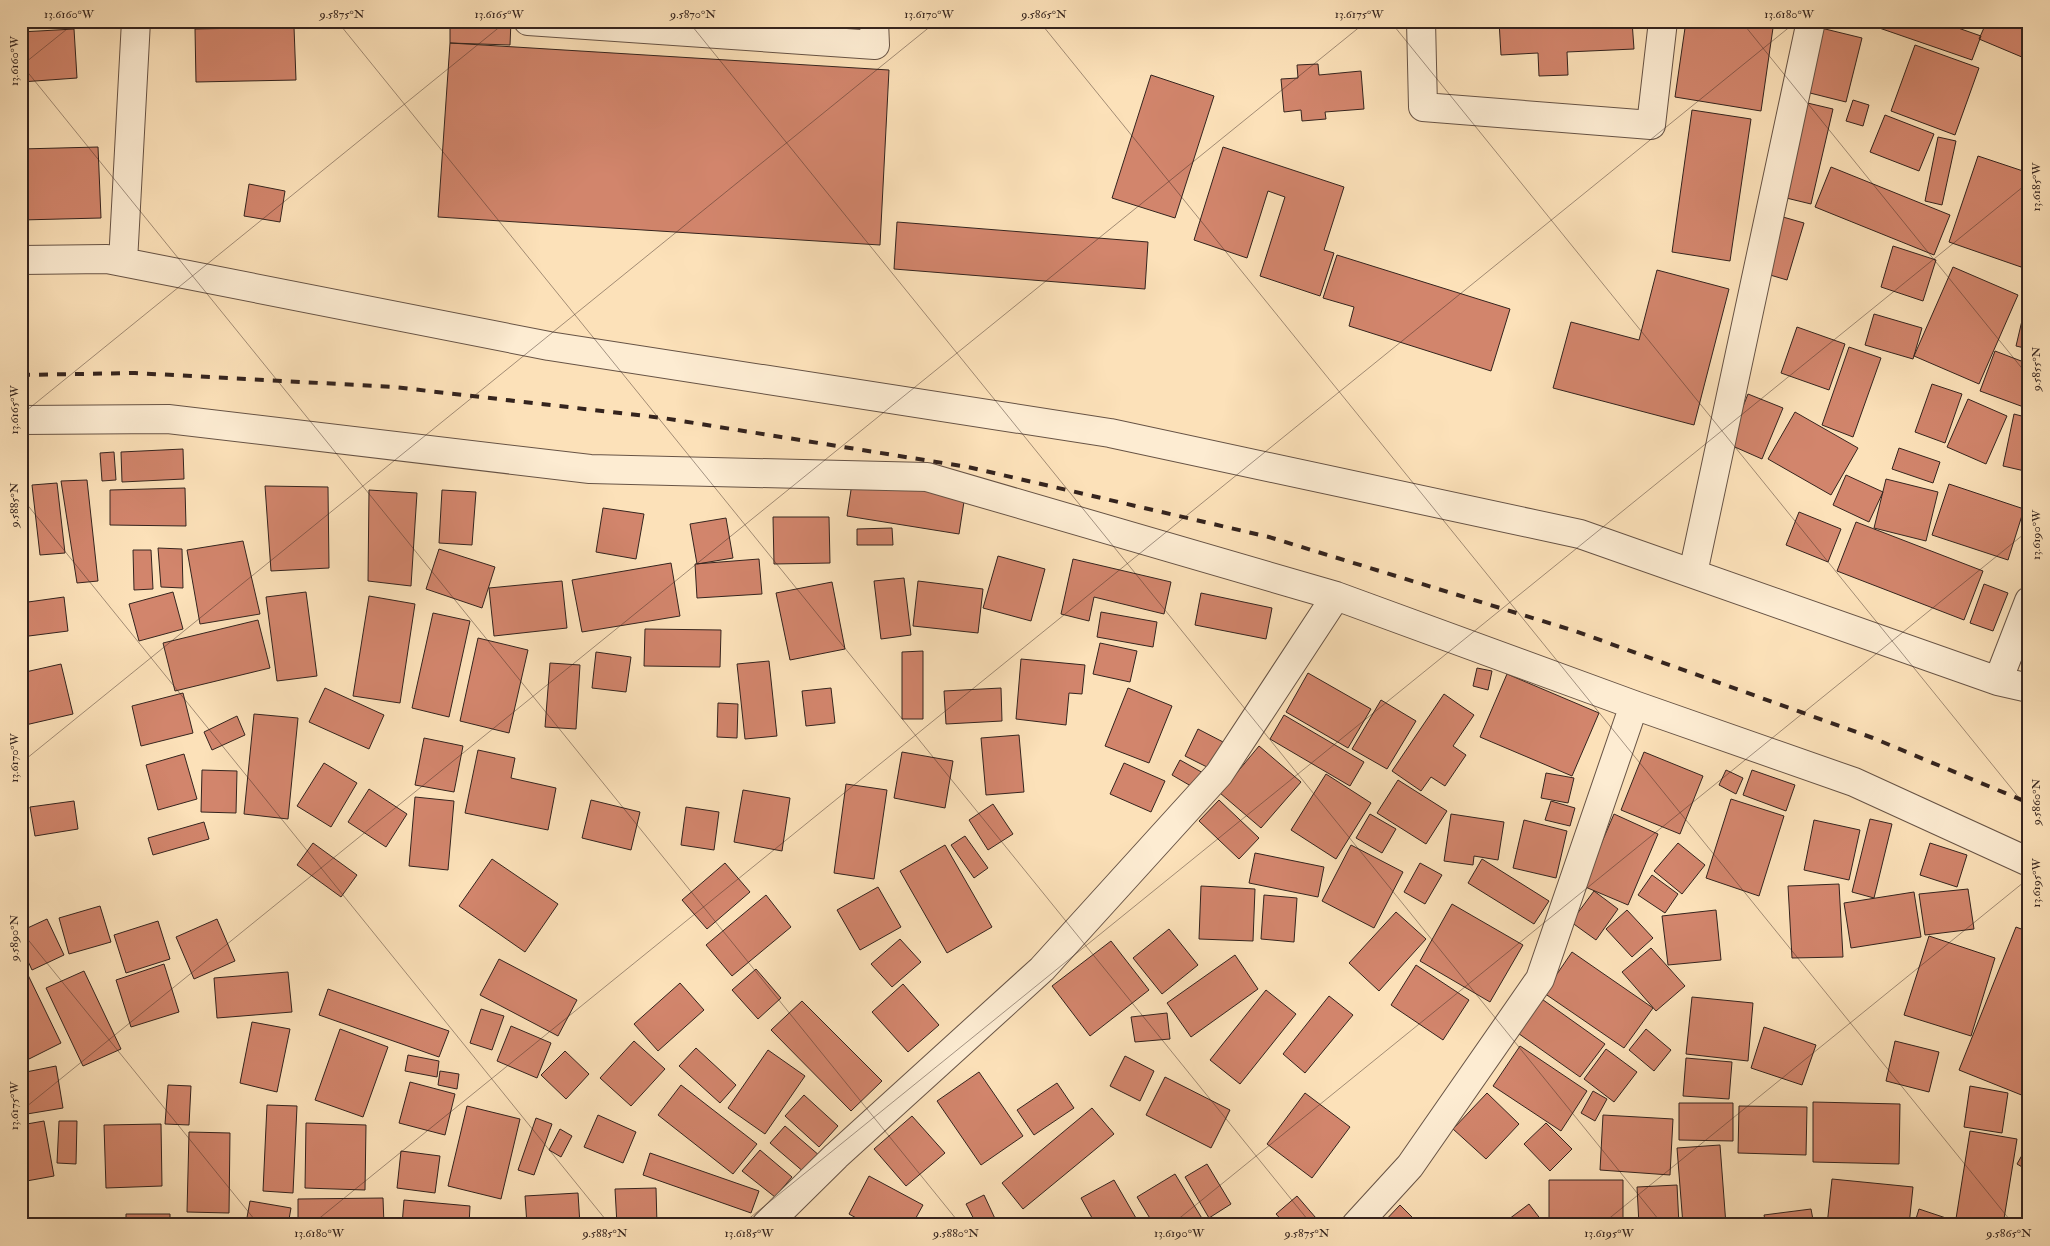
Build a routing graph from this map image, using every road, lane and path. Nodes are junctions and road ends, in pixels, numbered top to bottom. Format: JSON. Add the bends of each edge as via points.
{"nodes":[{"id":1,"x":136,"y":21,"type":"edge"},
{"id":2,"x":528,"y":21,"type":"edge"},
{"id":3,"x":874,"y":21,"type":"edge"},
{"id":4,"x":1421,"y":21,"type":"edge"},
{"id":5,"x":1663,"y":21,"type":"edge"},
{"id":6,"x":1811,"y":21,"type":"edge"},
{"id":7,"x":21,"y":260,"type":"edge"},
{"id":8,"x":123,"y":262,"type":"junction"},
{"id":9,"x":21,"y":420,"type":"edge"},
{"id":10,"x":1692,"y":573,"type":"junction"},
{"id":11,"x":1336,"y":596,"type":"junction"},
{"id":12,"x":2029,"y":601,"type":"edge"},
{"id":13,"x":1998,"y":681,"type":"junction"},
{"id":14,"x":2029,"y":688,"type":"edge"},
{"id":15,"x":1634,"y":705,"type":"junction"},
{"id":16,"x":2029,"y":862,"type":"edge"},
{"id":17,"x":766,"y":1225,"type":"edge"},
{"id":18,"x":1356,"y":1225,"type":"edge"}],
"edges":[{"from":1,"to":8,"type":"street"},
{"from":2,"to":3,"type":"street","via":[[875,45]]},
{"from":4,"to":5,"type":"street","via":[[1423,108],[1650,125]]},
{"from":6,"to":10,"type":"street"},
{"from":7,"to":8,"type":"street","via":[[107,259]]},
{"from":8,"to":10,"type":"street","via":[[549,346],[1110,433],[1580,534]]},
{"from":9,"to":11,"type":"street","via":[[168,419],[590,469],[927,477]]},
{"from":10,"to":13,"type":"street"},
{"from":11,"to":15,"type":"street"},
{"from":11,"to":17,"type":"street","via":[[1219,774],[1042,969],[836,1156]]},
{"from":12,"to":13,"type":"street"},
{"from":13,"to":14,"type":"street"},
{"from":15,"to":16,"type":"street","via":[[1854,782]]},
{"from":15,"to":18,"type":"street","via":[[1540,979],[1410,1166]]}]}
